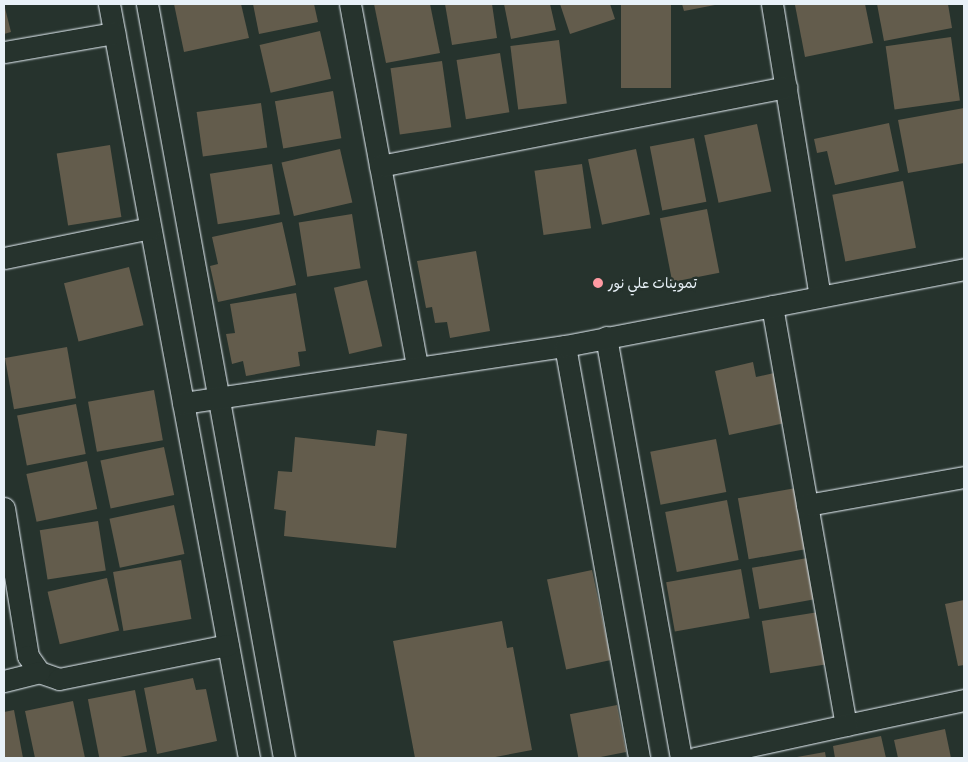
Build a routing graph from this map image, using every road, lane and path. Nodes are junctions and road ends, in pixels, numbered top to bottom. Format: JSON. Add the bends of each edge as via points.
{"nodes":[{"id":1,"x":109,"y":4,"type":"edge"},
{"id":2,"x":147,"y":4,"type":"edge"},
{"id":3,"x":350,"y":4,"type":"edge"},
{"id":4,"x":772,"y":4,"type":"edge"},
{"id":5,"x":114,"y":33,"type":"junction"},
{"id":6,"x":4,"y":52,"type":"edge"},
{"id":7,"x":786,"y":87,"type":"junction"},
{"id":8,"x":380,"y":166,"type":"junction"},
{"id":9,"x":150,"y":228,"type":"junction"},
{"id":10,"x":4,"y":258,"type":"edge"},
{"id":11,"x":964,"y":270,"type":"edge"},
{"id":12,"x":820,"y":296,"type":"junction"},
{"id":13,"x":772,"y":306,"type":"junction"},
{"id":14,"x":606,"y":337,"type":"junction"},
{"id":15,"x":565,"y":346,"type":"junction"},
{"id":16,"x":417,"y":368,"type":"junction"},
{"id":17,"x":220,"y":397,"type":"junction"},
{"id":18,"x":183,"y":402,"type":"junction"},
{"id":19,"x":964,"y":478,"type":"edge"},
{"id":20,"x":807,"y":505,"type":"junction"},
{"id":21,"x":4,"y":508,"type":"edge"},
{"id":22,"x":228,"y":645,"type":"junction"},
{"id":23,"x":39,"y":672,"type":"junction"},
{"id":24,"x":4,"y":680,"type":"edge"},
{"id":25,"x":964,"y":700,"type":"edge"},
{"id":26,"x":846,"y":725,"type":"junction"},
{"id":27,"x":249,"y":758,"type":"edge"},
{"id":28,"x":284,"y":758,"type":"edge"},
{"id":29,"x":639,"y":758,"type":"edge"},
{"id":30,"x":681,"y":758,"type":"edge"},
{"id":31,"x":695,"y":758,"type":"edge"}],
"edges":[{"from":1,"to":5,"type":"street"},
{"from":2,"to":17,"type":"street"},
{"from":3,"to":8,"type":"street"},
{"from":4,"to":7,"type":"street"},
{"from":5,"to":6,"type":"street"},
{"from":5,"to":9,"type":"street"},
{"from":7,"to":8,"type":"street"},
{"from":7,"to":12,"type":"street"},
{"from":8,"to":16,"type":"street"},
{"from":9,"to":10,"type":"street"},
{"from":9,"to":18,"type":"street"},
{"from":11,"to":12,"type":"street"},
{"from":12,"to":13,"type":"street"},
{"from":13,"to":14,"type":"street"},
{"from":13,"to":20,"type":"street"},
{"from":14,"to":15,"type":"street"},
{"from":14,"to":30,"type":"street"},
{"from":15,"to":16,"type":"street"},
{"from":15,"to":29,"type":"street"},
{"from":16,"to":17,"type":"street"},
{"from":17,"to":18,"type":"street"},
{"from":17,"to":28,"type":"street"},
{"from":18,"to":22,"type":"street"},
{"from":19,"to":20,"type":"street"},
{"from":20,"to":26,"type":"street"},
{"from":21,"to":23,"type":"street","via":[[28,656]]},
{"from":22,"to":23,"type":"street","via":[[59,679]]},
{"from":22,"to":27,"type":"street"},
{"from":23,"to":24,"type":"street"},
{"from":25,"to":26,"type":"street"},
{"from":26,"to":31,"type":"street"}]}
